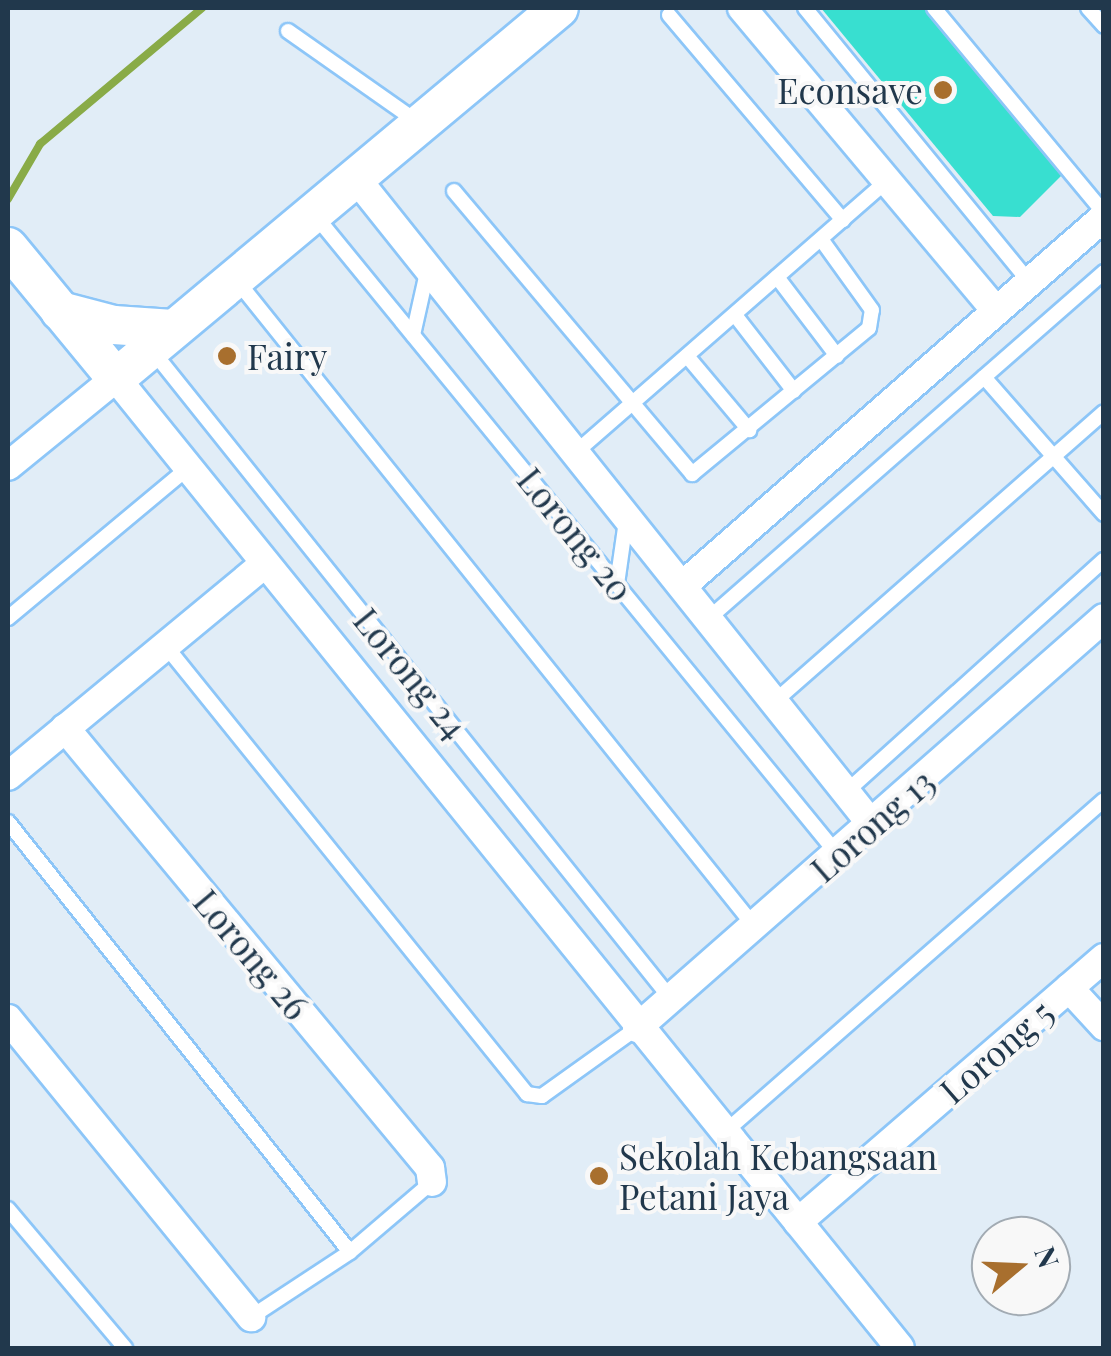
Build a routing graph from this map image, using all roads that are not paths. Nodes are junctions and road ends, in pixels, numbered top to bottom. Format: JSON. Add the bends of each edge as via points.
{"nodes":[{"id":1,"x":560,"y":8,"type":"edge"},
{"id":2,"x":742,"y":8,"type":"edge"},
{"id":3,"x":805,"y":8,"type":"edge"},
{"id":4,"x":934,"y":8,"type":"edge"},
{"id":5,"x":1088,"y":8,"type":"edge"},
{"id":6,"x":669,"y":15,"type":"dead end"},
{"id":7,"x":1104,"y":26,"type":"edge"},
{"id":8,"x":288,"y":32,"type":"dead end"},
{"id":9,"x":420,"y":124,"type":"junction"},
{"id":10,"x":355,"y":177,"type":"junction"},
{"id":11,"x":887,"y":181,"type":"junction"},
{"id":12,"x":454,"y":191,"type":"dead end"},
{"id":13,"x":313,"y":212,"type":"junction"},
{"id":14,"x":1104,"y":215,"type":"edge"},
{"id":15,"x":843,"y":220,"type":"junction"},
{"id":16,"x":821,"y":240,"type":"junction"},
{"id":17,"x":8,"y":248,"type":"edge"},
{"id":18,"x":428,"y":268,"type":"junction"},
{"id":19,"x":1104,"y":272,"type":"edge"},
{"id":20,"x":234,"y":277,"type":"junction"},
{"id":21,"x":778,"y":277,"type":"junction"},
{"id":22,"x":1029,"y":282,"type":"junction"},
{"id":23,"x":60,"y":310,"type":"junction"},
{"id":24,"x":996,"y":311,"type":"junction"},
{"id":25,"x":734,"y":314,"type":"junction"},
{"id":26,"x":413,"y":334,"type":"junction"},
{"id":27,"x":161,"y":338,"type":"junction"},
{"id":28,"x":687,"y":356,"type":"junction"},
{"id":29,"x":837,"y":356,"type":"junction"},
{"id":30,"x":984,"y":377,"type":"junction"},
{"id":31,"x":116,"y":378,"type":"junction"},
{"id":32,"x":794,"y":391,"type":"junction"},
{"id":33,"x":634,"y":402,"type":"junction"},
{"id":34,"x":1104,"y":412,"type":"edge"},
{"id":35,"x":749,"y":430,"type":"junction"},
{"id":36,"x":576,"y":453,"type":"junction"},
{"id":37,"x":1053,"y":456,"type":"junction"},
{"id":38,"x":8,"y":466,"type":"edge"},
{"id":39,"x":188,"y":468,"type":"junction"},
{"id":40,"x":1104,"y":514,"type":"edge"},
{"id":41,"x":627,"y":518,"type":"junction"},
{"id":42,"x":1104,"y":560,"type":"edge"},
{"id":43,"x":264,"y":564,"type":"junction"},
{"id":44,"x":618,"y":584,"type":"junction"},
{"id":45,"x":682,"y":586,"type":"junction"},
{"id":46,"x":8,"y":618,"type":"edge"},
{"id":47,"x":1104,"y":618,"type":"edge"},
{"id":48,"x":708,"y":619,"type":"junction"},
{"id":49,"x":165,"y":645,"type":"junction"},
{"id":50,"x":774,"y":702,"type":"junction"},
{"id":51,"x":65,"y":728,"type":"junction"},
{"id":52,"x":8,"y":776,"type":"edge"},
{"id":53,"x":846,"y":792,"type":"junction"},
{"id":54,"x":1104,"y":800,"type":"edge"},
{"id":55,"x":8,"y":822,"type":"edge"},
{"id":56,"x":873,"y":826,"type":"junction"},
{"id":57,"x":839,"y":856,"type":"junction"},
{"id":58,"x":754,"y":927,"type":"junction"},
{"id":59,"x":1104,"y":958,"type":"edge"},
{"id":60,"x":1069,"y":988,"type":"junction"},
{"id":61,"x":671,"y":999,"type":"junction"},
{"id":62,"x":8,"y":1019,"type":"edge"},
{"id":63,"x":1104,"y":1026,"type":"edge"},
{"id":64,"x":637,"y":1028,"type":"junction"},
{"id":65,"x":726,"y":1131,"type":"junction"},
{"id":66,"x":432,"y":1182,"type":"joint"},
{"id":67,"x":8,"y":1208,"type":"edge"},
{"id":68,"x":798,"y":1222,"type":"junction"},
{"id":69,"x":350,"y":1252,"type":"junction"},
{"id":70,"x":251,"y":1317,"type":"joint"},
{"id":71,"x":125,"y":1348,"type":"edge"},
{"id":72,"x":900,"y":1348,"type":"edge"}],
"edges":[{"from":1,"to":9,"type":"street"},
{"from":2,"to":11,"type":"street"},
{"from":3,"to":22,"type":"lane"},
{"from":4,"to":14,"type":"lane"},
{"from":5,"to":7,"type":"lane"},
{"from":6,"to":15,"type":"lane"},
{"from":8,"to":9,"type":"lane"},
{"from":9,"to":10,"type":"street"},
{"from":10,"to":13,"type":"street"},
{"from":10,"to":18,"type":"street","name":"Lorong 20"},
{"from":11,"to":15,"type":"lane"},
{"from":11,"to":24,"type":"street"},
{"from":12,"to":33,"type":"lane"},
{"from":13,"to":20,"type":"street"},
{"from":13,"to":26,"type":"lane","name":"Lorong 20"},
{"from":14,"to":22,"type":"street"},
{"from":15,"to":16,"type":"lane"},
{"from":16,"to":21,"type":"lane"},
{"from":16,"to":29,"type":"lane","via":[[873,318]]},
{"from":17,"to":23,"type":"street"},
{"from":18,"to":26,"type":"lane"},
{"from":18,"to":36,"type":"street","name":"Lorong 20"},
{"from":19,"to":30,"type":"lane"},
{"from":20,"to":27,"type":"street"},
{"from":20,"to":58,"type":"lane"},
{"from":21,"to":25,"type":"lane"},
{"from":21,"to":29,"type":"lane"},
{"from":22,"to":24,"type":"street"},
{"from":23,"to":27,"type":"street"},
{"from":23,"to":31,"type":"street"},
{"from":24,"to":45,"type":"street"},
{"from":25,"to":28,"type":"lane"},
{"from":25,"to":32,"type":"lane"},
{"from":26,"to":44,"type":"lane","name":"Lorong 20"},
{"from":27,"to":31,"type":"street"},
{"from":27,"to":61,"type":"lane","name":"Lorong 24"},
{"from":28,"to":33,"type":"lane"},
{"from":28,"to":35,"type":"lane"},
{"from":29,"to":32,"type":"lane"},
{"from":30,"to":37,"type":"lane"},
{"from":30,"to":48,"type":"lane"},
{"from":31,"to":38,"type":"street"},
{"from":31,"to":39,"type":"street","name":"Lorong 24"},
{"from":32,"to":35,"type":"lane"},
{"from":33,"to":35,"type":"lane","via":[[692,474]]},
{"from":33,"to":36,"type":"lane"},
{"from":34,"to":37,"type":"lane"},
{"from":36,"to":41,"type":"street","name":"Lorong 20"},
{"from":37,"to":40,"type":"lane"},
{"from":37,"to":50,"type":"lane"},
{"from":39,"to":43,"type":"street","name":"Lorong 24"},
{"from":39,"to":46,"type":"lane"},
{"from":41,"to":44,"type":"lane"},
{"from":41,"to":45,"type":"street","name":"Lorong 20"},
{"from":42,"to":53,"type":"lane"},
{"from":43,"to":49,"type":"street"},
{"from":43,"to":64,"type":"street","name":"Lorong 24"},
{"from":44,"to":57,"type":"lane","name":"Lorong 20"},
{"from":45,"to":48,"type":"street","name":"Lorong 20"},
{"from":47,"to":56,"type":"street","name":"Lorong 13"},
{"from":48,"to":50,"type":"street","name":"Lorong 20"},
{"from":49,"to":51,"type":"street"},
{"from":49,"to":64,"type":"lane","via":[[527,1094],[542,1096]]},
{"from":50,"to":53,"type":"street","name":"Lorong 20"},
{"from":51,"to":52,"type":"street"},
{"from":51,"to":66,"type":"street","name":"Lorong 26","via":[[430,1168]]},
{"from":53,"to":56,"type":"street","name":"Lorong 20"},
{"from":54,"to":65,"type":"lane"},
{"from":55,"to":69,"type":"lane"},
{"from":56,"to":57,"type":"street","name":"Lorong 13"},
{"from":57,"to":58,"type":"street","name":"Lorong 13"},
{"from":58,"to":61,"type":"street","name":"Lorong 13"},
{"from":59,"to":60,"type":"street","name":"Lorong 5"},
{"from":60,"to":63,"type":"street"},
{"from":60,"to":68,"type":"street","name":"Lorong 5"},
{"from":61,"to":64,"type":"street","name":"Lorong 13"},
{"from":62,"to":70,"type":"street"},
{"from":64,"to":65,"type":"street","name":"Lorong 24"},
{"from":65,"to":68,"type":"street","name":"Lorong 24"},
{"from":66,"to":69,"type":"lane"},
{"from":67,"to":71,"type":"lane"},
{"from":68,"to":72,"type":"street","name":"Lorong 24"},
{"from":69,"to":70,"type":"lane"}]}
